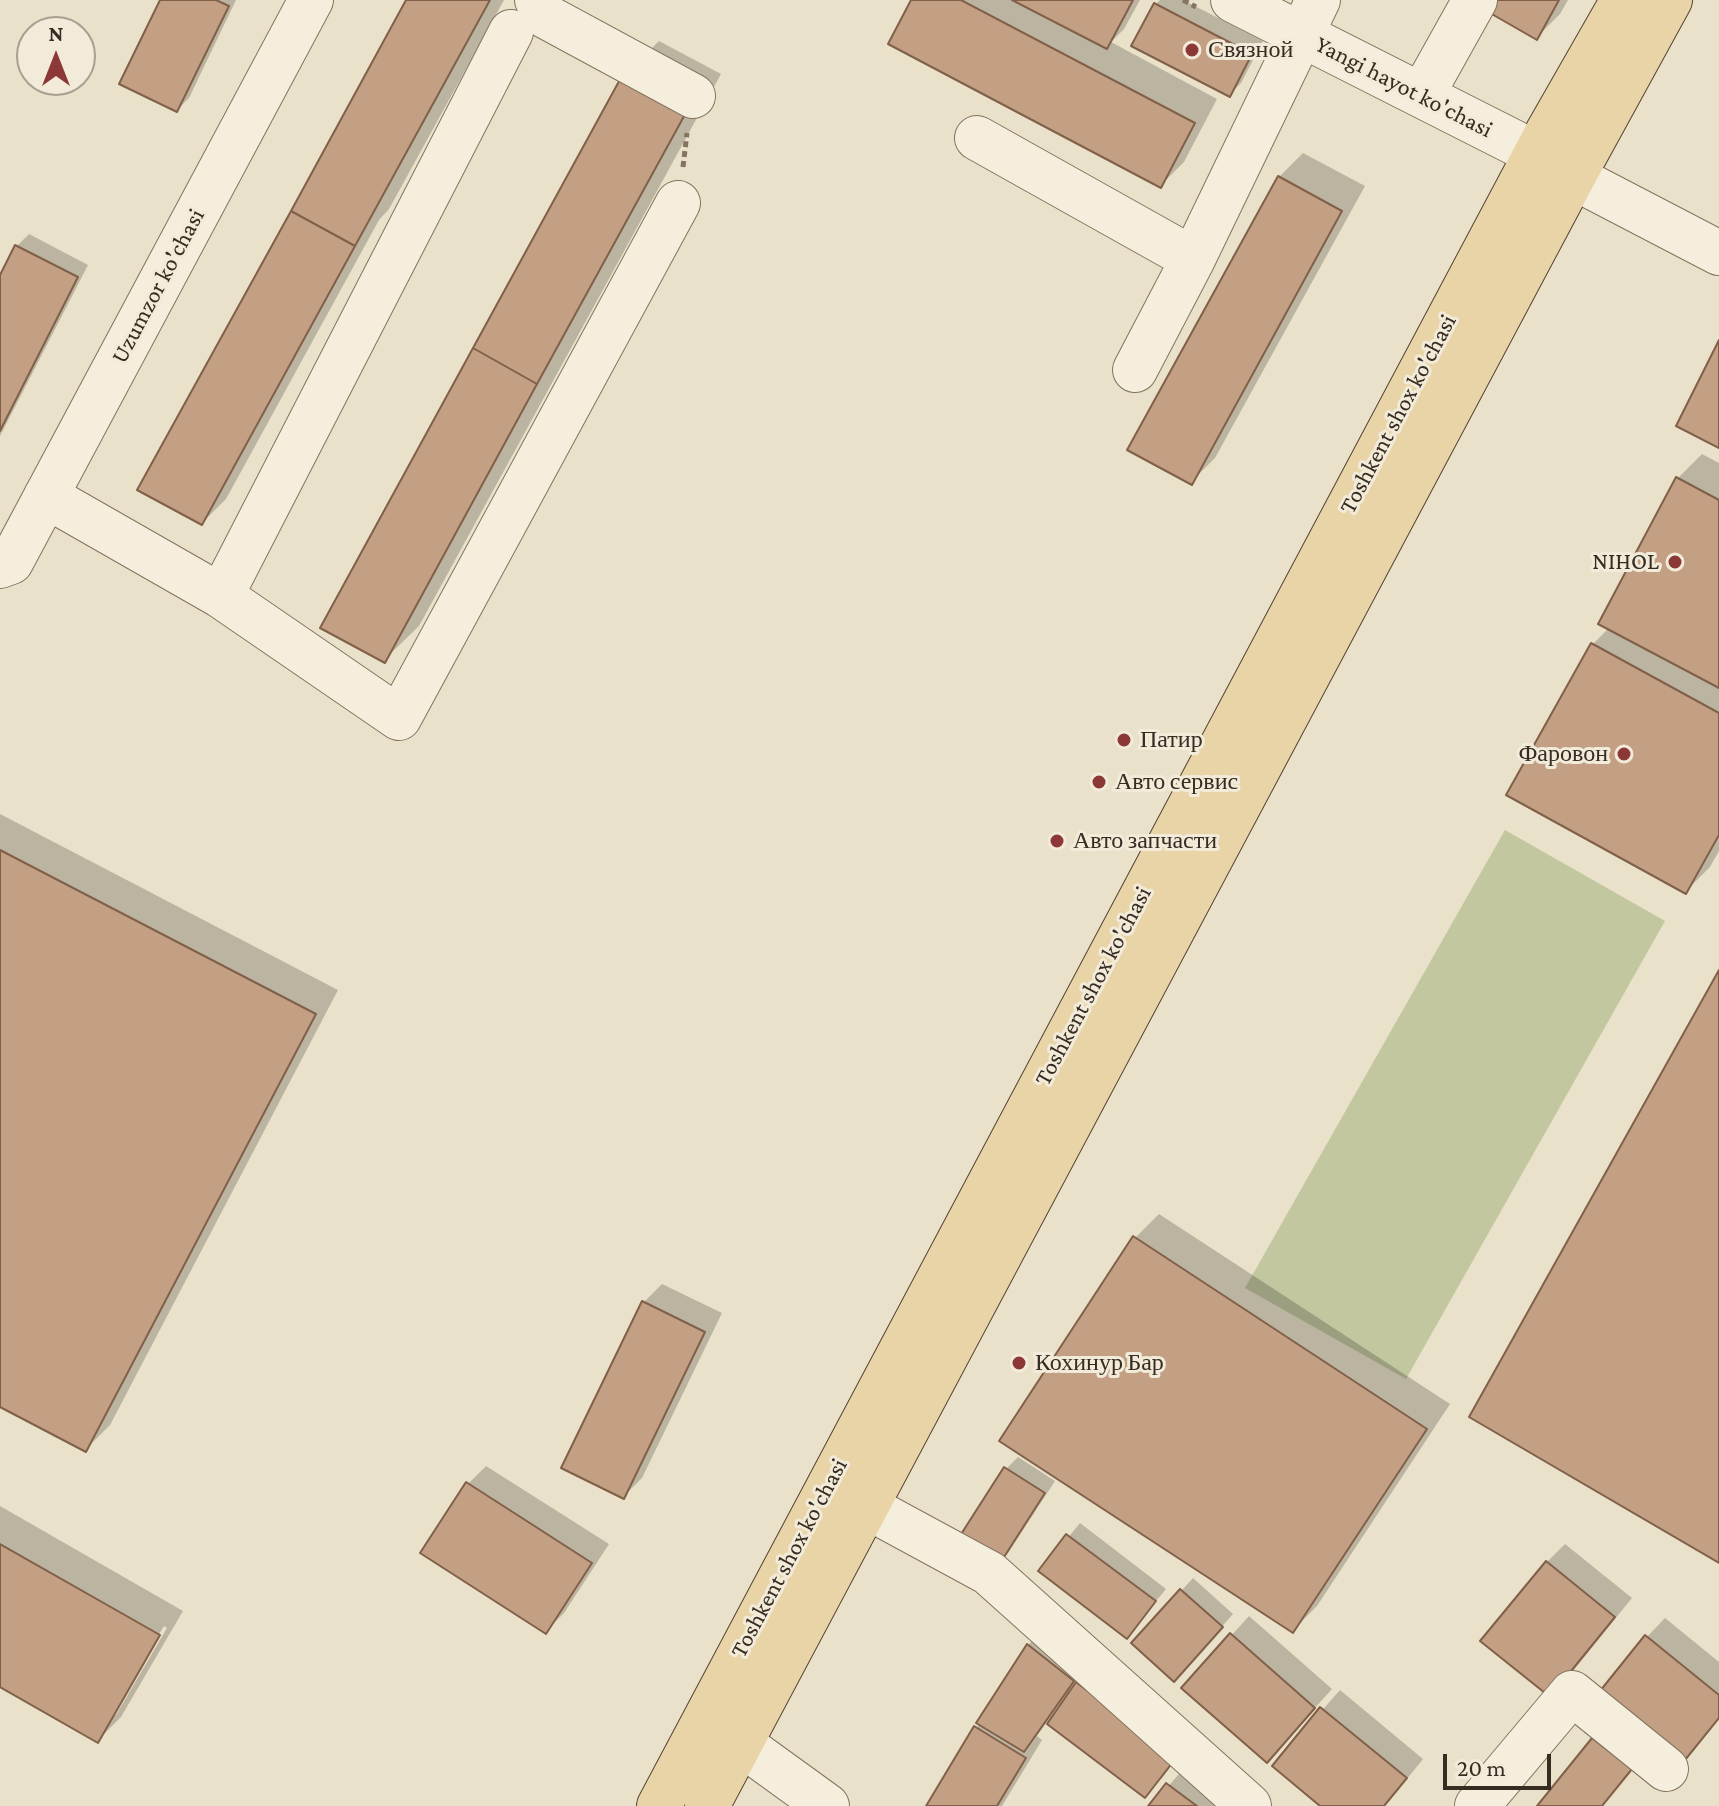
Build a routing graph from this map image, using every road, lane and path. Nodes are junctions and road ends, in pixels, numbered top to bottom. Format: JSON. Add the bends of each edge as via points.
{"nodes":[{"id":1,"x":311,"y":0,"type":"edge"},
{"id":2,"x":1233,"y":0,"type":"edge"},
{"id":3,"x":1475,"y":0,"type":"edge"},
{"id":4,"x":1623,"y":0,"type":"edge"},
{"id":5,"x":1670,"y":0,"type":"edge"},
{"id":6,"x":524,"y":16,"type":"edge"},
{"id":7,"x":1310,"y":17,"type":"edge"},
{"id":8,"x":1422,"y":95,"type":"junction"},
{"id":9,"x":693,"y":96,"type":"joint"},
{"id":10,"x":977,"y":138,"type":"dead end"},
{"id":11,"x":1537,"y":154,"type":"junction"},
{"id":12,"x":1573,"y":177,"type":"junction"},
{"id":13,"x":678,"y":203,"type":"joint"},
{"id":14,"x":1719,"y":253,"type":"edge"},
{"id":15,"x":1193,"y":259,"type":"junction"},
{"id":16,"x":1135,"y":370,"type":"dead end"},
{"id":17,"x":46,"y":496,"type":"junction"},
{"id":18,"x":0,"y":566,"type":"edge"},
{"id":19,"x":221,"y":596,"type":"junction"},
{"id":20,"x":827,"y":1485,"type":"junction"},
{"id":21,"x":866,"y":1505,"type":"junction"},
{"id":22,"x":740,"y":1743,"type":"junction"},
{"id":23,"x":1666,"y":1769,"type":"dead end"},
{"id":24,"x":659,"y":1806,"type":"edge"},
{"id":25,"x":707,"y":1806,"type":"edge"},
{"id":26,"x":827,"y":1806,"type":"edge"},
{"id":27,"x":1249,"y":1806,"type":"edge"},
{"id":28,"x":1477,"y":1806,"type":"edge"}],
"edges":[{"from":1,"to":17,"type":"street","name":"Uzumzor ko'chasi"},
{"from":2,"to":7,"type":"street","name":"Yangi hayot ko'chasi"},
{"from":3,"to":8,"type":"street"},
{"from":4,"to":11,"type":"main road","name":"Toshkent shox ko'chasi"},
{"from":5,"to":12,"type":"main road","name":"Toshkent shox ko'chasi"},
{"from":6,"to":9,"type":"street","via":[[545,16]]},
{"from":6,"to":19,"type":"street"},
{"from":7,"to":8,"type":"street","name":"Yangi hayot ko'chasi"},
{"from":7,"to":15,"type":"street"},
{"from":8,"to":11,"type":"street","name":"Yangi hayot ko'chasi"},
{"from":9,"to":13,"type":"path"},
{"from":10,"to":15,"type":"street"},
{"from":11,"to":12,"type":"street","name":"Yangi hayot ko'chasi"},
{"from":11,"to":20,"type":"main road","name":"Toshkent shox ko'chasi"},
{"from":12,"to":14,"type":"street","name":"Yangi hayot ko'chasi"},
{"from":12,"to":21,"type":"main road","name":"Toshkent shox ko'chasi"},
{"from":13,"to":19,"type":"street","via":[[399,718]]},
{"from":15,"to":16,"type":"street"},
{"from":17,"to":18,"type":"street","name":"Uzumzor ko'chasi","via":[[11,562]]},
{"from":17,"to":19,"type":"street"},
{"from":20,"to":21,"type":"street"},
{"from":20,"to":24,"type":"main road","name":"Toshkent shox ko'chasi"},
{"from":21,"to":22,"type":"main road","name":"Toshkent shox ko'chasi"},
{"from":21,"to":27,"type":"street","via":[[989,1573]]},
{"from":22,"to":25,"type":"main road","name":"Toshkent shox ko'chasi"},
{"from":22,"to":26,"type":"street"},
{"from":23,"to":28,"type":"street","via":[[1572,1693]]}]}
